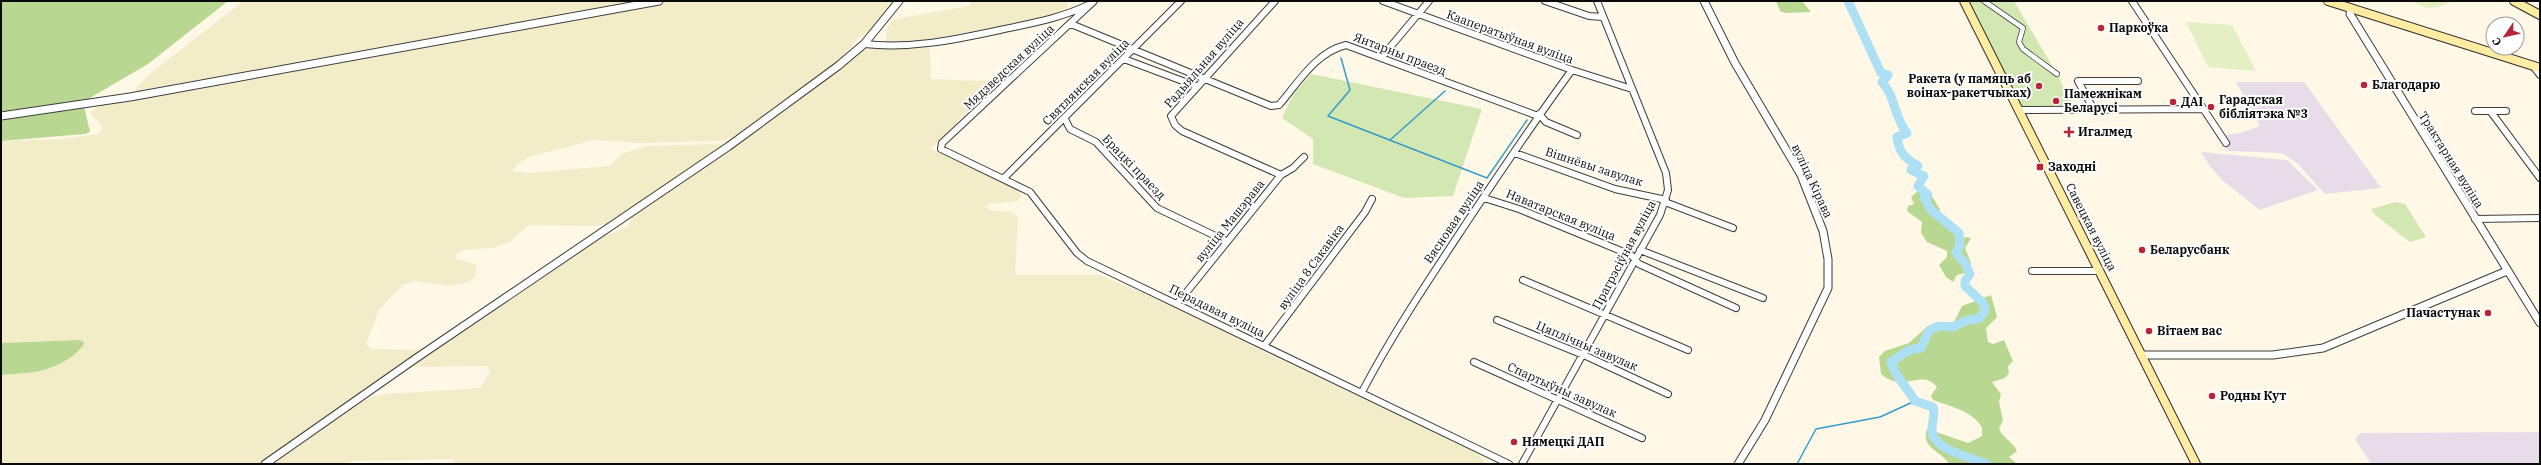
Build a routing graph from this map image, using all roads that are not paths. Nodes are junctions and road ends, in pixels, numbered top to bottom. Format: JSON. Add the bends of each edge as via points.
{"nodes":[{"id":1,"x":659,"y":1,"type":"edge"},
{"id":2,"x":899,"y":1,"type":"edge"},
{"id":3,"x":1181,"y":1,"type":"edge"},
{"id":4,"x":1275,"y":1,"type":"edge"},
{"id":5,"x":1383,"y":1,"type":"edge"},
{"id":6,"x":1430,"y":1,"type":"edge"},
{"id":7,"x":1545,"y":1,"type":"edge"},
{"id":8,"x":1597,"y":1,"type":"edge"},
{"id":9,"x":1704,"y":1,"type":"edge"},
{"id":10,"x":1964,"y":1,"type":"edge"},
{"id":11,"x":1984,"y":1,"type":"edge"},
{"id":12,"x":2132,"y":1,"type":"edge"},
{"id":13,"x":2328,"y":1,"type":"edge"},
{"id":14,"x":2514,"y":1,"type":"edge"},
{"id":15,"x":1093,"y":3,"type":"edge"},
{"id":16,"x":2351,"y":8,"type":"junction"},
{"id":17,"x":1419,"y":14,"type":"junction"},
{"id":18,"x":2540,"y":15,"type":"edge"},
{"id":19,"x":1603,"y":17,"type":"junction"},
{"id":20,"x":1070,"y":24,"type":"junction"},
{"id":21,"x":864,"y":44,"type":"junction"},
{"id":22,"x":1134,"y":50,"type":"junction"},
{"id":23,"x":1381,"y":58,"type":"junction"},
{"id":24,"x":1124,"y":59,"type":"junction"},
{"id":25,"x":2537,"y":67,"type":"edge"},
{"id":26,"x":1572,"y":70,"type":"junction"},
{"id":27,"x":2057,"y":74,"type":"dead end"},
{"id":28,"x":2540,"y":75,"type":"edge"},
{"id":29,"x":1204,"y":77,"type":"junction"},
{"id":30,"x":2138,"y":81,"type":"dead end"},
{"id":31,"x":1196,"y":86,"type":"junction"},
{"id":32,"x":1632,"y":89,"type":"junction"},
{"id":33,"x":2203,"y":109,"type":"junction"},
{"id":34,"x":2018,"y":110,"type":"junction"},
{"id":35,"x":2094,"y":110,"type":"junction"},
{"id":36,"x":2475,"y":111,"type":"dead end"},
{"id":37,"x":2506,"y":111,"type":"dead end"},
{"id":38,"x":2491,"y":112,"type":"junction"},
{"id":39,"x":1539,"y":115,"type":"junction"},
{"id":40,"x":1,"y":116,"type":"edge"},
{"id":41,"x":1065,"y":119,"type":"junction"},
{"id":42,"x":1070,"y":129,"type":"junction"},
{"id":43,"x":1053,"y":131,"type":"junction"},
{"id":44,"x":1577,"y":135,"type":"dead end"},
{"id":45,"x":2226,"y":143,"type":"dead end"},
{"id":46,"x":940,"y":148,"type":"joint"},
{"id":47,"x":1516,"y":153,"type":"junction"},
{"id":48,"x":1304,"y":157,"type":"dead end"},
{"id":49,"x":1281,"y":175,"type":"junction"},
{"id":50,"x":1004,"y":178,"type":"junction"},
{"id":51,"x":2540,"y":178,"type":"edge"},
{"id":52,"x":1372,"y":198,"type":"dead end"},
{"id":53,"x":1484,"y":198,"type":"junction"},
{"id":54,"x":1665,"y":201,"type":"junction"},
{"id":55,"x":2540,"y":218,"type":"edge"},
{"id":56,"x":2475,"y":219,"type":"junction"},
{"id":57,"x":1733,"y":228,"type":"dead end"},
{"id":58,"x":1226,"y":241,"type":"junction"},
{"id":59,"x":1640,"y":250,"type":"junction"},
{"id":60,"x":1635,"y":260,"type":"junction"},
{"id":61,"x":1689,"y":271,"type":"junction"},
{"id":62,"x":2032,"y":271,"type":"dead end"},
{"id":63,"x":2100,"y":271,"type":"junction"},
{"id":64,"x":2507,"y":271,"type":"junction"},
{"id":65,"x":1523,"y":280,"type":"dead end"},
{"id":66,"x":1682,"y":282,"type":"junction"},
{"id":67,"x":1762,"y":298,"type":"dead end"},
{"id":68,"x":1177,"y":304,"type":"junction"},
{"id":69,"x":1736,"y":308,"type":"dead end"},
{"id":70,"x":1605,"y":314,"type":"junction"},
{"id":71,"x":1497,"y":320,"type":"dead end"},
{"id":72,"x":2540,"y":322,"type":"edge"},
{"id":73,"x":1264,"y":346,"type":"junction"},
{"id":74,"x":1688,"y":350,"type":"dead end"},
{"id":75,"x":2141,"y":355,"type":"junction"},
{"id":76,"x":1582,"y":356,"type":"junction"},
{"id":77,"x":1474,"y":362,"type":"dead end"},
{"id":78,"x":1362,"y":392,"type":"junction"},
{"id":79,"x":1668,"y":394,"type":"dead end"},
{"id":80,"x":1557,"y":399,"type":"junction"},
{"id":81,"x":1642,"y":438,"type":"dead end"},
{"id":82,"x":265,"y":464,"type":"edge"},
{"id":83,"x":1509,"y":464,"type":"edge"},
{"id":84,"x":1522,"y":464,"type":"edge"},
{"id":85,"x":1738,"y":464,"type":"edge"},
{"id":86,"x":2196,"y":464,"type":"edge"}],
"edges":[{"from":1,"to":40,"type":"street","via":[[130,97]]},
{"from":2,"to":21,"type":"street"},
{"from":3,"to":22,"type":"street","name":"Святлянская вуліца"},
{"from":4,"to":29,"type":"street","name":"Радыяльная вуліца"},
{"from":5,"to":17,"type":"street","name":"Кааператыўная вуліца"},
{"from":6,"to":17,"type":"street"},
{"from":7,"to":19,"type":"street","via":[[1589,16]]},
{"from":8,"to":19,"type":"street","name":"Прагрэсіўная вуліца"},
{"from":9,"to":85,"type":"street","name":"вуліца Кірава","via":[[1740,70],[1782,141],[1814,206],[1827,244],[1829,267],[1828,288],[1765,420]]},
{"from":10,"to":34,"type":"main road","name":"Савецкая вуліца"},
{"from":11,"to":27,"type":"street","via":[[2023,28],[2019,42],[2023,49]]},
{"from":12,"to":33,"type":"street"},
{"from":13,"to":16,"type":"main road"},
{"from":14,"to":18,"type":"main road"},
{"from":15,"to":20,"type":"street","name":"Мядзведская вуліца"},
{"from":15,"to":21,"type":"street","via":[[1063,17],[939,43],[892,46]]},
{"from":16,"to":25,"type":"main road"},
{"from":16,"to":56,"type":"street","name":"Трактарная вуліца","via":[[2350,14],[2385,74]]},
{"from":17,"to":23,"type":"street"},
{"from":17,"to":26,"type":"street","name":"Кааператыўная вуліца"},
{"from":19,"to":32,"type":"street","name":"Прагрэсіўная вуліца"},
{"from":20,"to":22,"type":"street"},
{"from":20,"to":46,"type":"street","name":"Мядзведская вуліца","via":[[942,143]]},
{"from":21,"to":82,"type":"street","via":[[729,146]]},
{"from":22,"to":24,"type":"street","name":"Святлянская вуліца"},
{"from":22,"to":29,"type":"street"},
{"from":23,"to":29,"type":"street","name":"Янтарны праезд","via":[[1346,45],[1338,46],[1316,62],[1275,107]]},
{"from":23,"to":39,"type":"street","name":"Янтарны праезд"},
{"from":24,"to":31,"type":"street"},
{"from":24,"to":41,"type":"street","name":"Святлянская вуліца"},
{"from":25,"to":28,"type":"street"},
{"from":26,"to":32,"type":"street","name":"Кааператыўная вуліца"},
{"from":26,"to":39,"type":"street","name":"Вясновая вуліца"},
{"from":29,"to":31,"type":"street","name":"Радыяльная вуліца"},
{"from":30,"to":35,"type":"street","via":[[2078,81]]},
{"from":31,"to":49,"type":"street","name":"Радыяльная вуліца","via":[[1172,114],[1171,118],[1175,125],[1182,131]]},
{"from":32,"to":54,"type":"street","name":"Прагрэсіўная вуліца","via":[[1666,172],[1668,182]]},
{"from":33,"to":35,"type":"street"},
{"from":33,"to":45,"type":"street"},
{"from":34,"to":35,"type":"street"},
{"from":34,"to":63,"type":"main road","name":"Савецкая вуліца"},
{"from":36,"to":38,"type":"street"},
{"from":37,"to":38,"type":"street"},
{"from":38,"to":51,"type":"street"},
{"from":39,"to":44,"type":"street","name":"Янтарны праезд","via":[[1546,122]]},
{"from":39,"to":47,"type":"street","name":"Вясновая вуліца"},
{"from":41,"to":42,"type":"street"},
{"from":41,"to":43,"type":"street","name":"Святлянская вуліца"},
{"from":42,"to":43,"type":"street"},
{"from":42,"to":58,"type":"street","name":"Брацкі праезд","via":[[1096,142],[1157,208]]},
{"from":43,"to":50,"type":"street","name":"Святлянская вуліца"},
{"from":46,"to":50,"type":"street","name":"Перадавая вуліца"},
{"from":47,"to":53,"type":"street","name":"Вясновая вуліца"},
{"from":47,"to":54,"type":"street","name":"Вішнёвы завулак","via":[[1615,189]]},
{"from":48,"to":49,"type":"street","name":"вуліца Машэрава"},
{"from":49,"to":58,"type":"street","name":"вуліца Машэрава"},
{"from":50,"to":68,"type":"street","name":"Перадавая вуліца","via":[[1033,195],[1082,258]]},
{"from":52,"to":73,"type":"street","name":"вуліца 8 Сакавіка","via":[[1365,212]]},
{"from":53,"to":60,"type":"street","name":"Наватарская вуліца","via":[[1631,255]]},
{"from":53,"to":78,"type":"street","name":"Вясновая вуліца","via":[[1384,350]]},
{"from":54,"to":57,"type":"street","name":"Вішнёвы завулак"},
{"from":54,"to":59,"type":"street","name":"Прагрэсіўная вуліца"},
{"from":55,"to":56,"type":"street"},
{"from":56,"to":64,"type":"street","name":"Трактарная вуліца"},
{"from":58,"to":68,"type":"street","name":"вуліца Машэрава"},
{"from":59,"to":60,"type":"street","name":"Прагрэсіўная вуліца"},
{"from":59,"to":61,"type":"street"},
{"from":60,"to":66,"type":"street","name":"Наватарская вуліца"},
{"from":60,"to":70,"type":"street","name":"Прагрэсіўная вуліца"},
{"from":61,"to":66,"type":"street","via":[[1690,278]]},
{"from":61,"to":67,"type":"street"},
{"from":62,"to":63,"type":"street"},
{"from":63,"to":75,"type":"main road","name":"Савецкая вуліца"},
{"from":64,"to":72,"type":"street","name":"Трактарная вуліца"},
{"from":64,"to":75,"type":"street","via":[[2323,348],[2273,355]]},
{"from":65,"to":70,"type":"street"},
{"from":66,"to":69,"type":"street","name":"Наватарская вуліца"},
{"from":68,"to":73,"type":"street","name":"Перадавая вуліца"},
{"from":70,"to":74,"type":"street"},
{"from":70,"to":76,"type":"street","name":"Прагрэсіўная вуліца"},
{"from":71,"to":76,"type":"street","name":"Цяплічны завулак"},
{"from":73,"to":78,"type":"street","name":"Перадавая вуліца"},
{"from":75,"to":86,"type":"main road","name":"Савецкая вуліца"},
{"from":76,"to":79,"type":"street","name":"Цяплічны завулак"},
{"from":76,"to":80,"type":"street","name":"Прагрэсіўная вуліца"},
{"from":77,"to":80,"type":"street","name":"Спартыўны завулак"},
{"from":78,"to":83,"type":"street","name":"Перадавая вуліца"},
{"from":80,"to":81,"type":"street","name":"Спартыўны завулак"},
{"from":80,"to":84,"type":"street","name":"Прагрэсіўная вуліца"}]}
